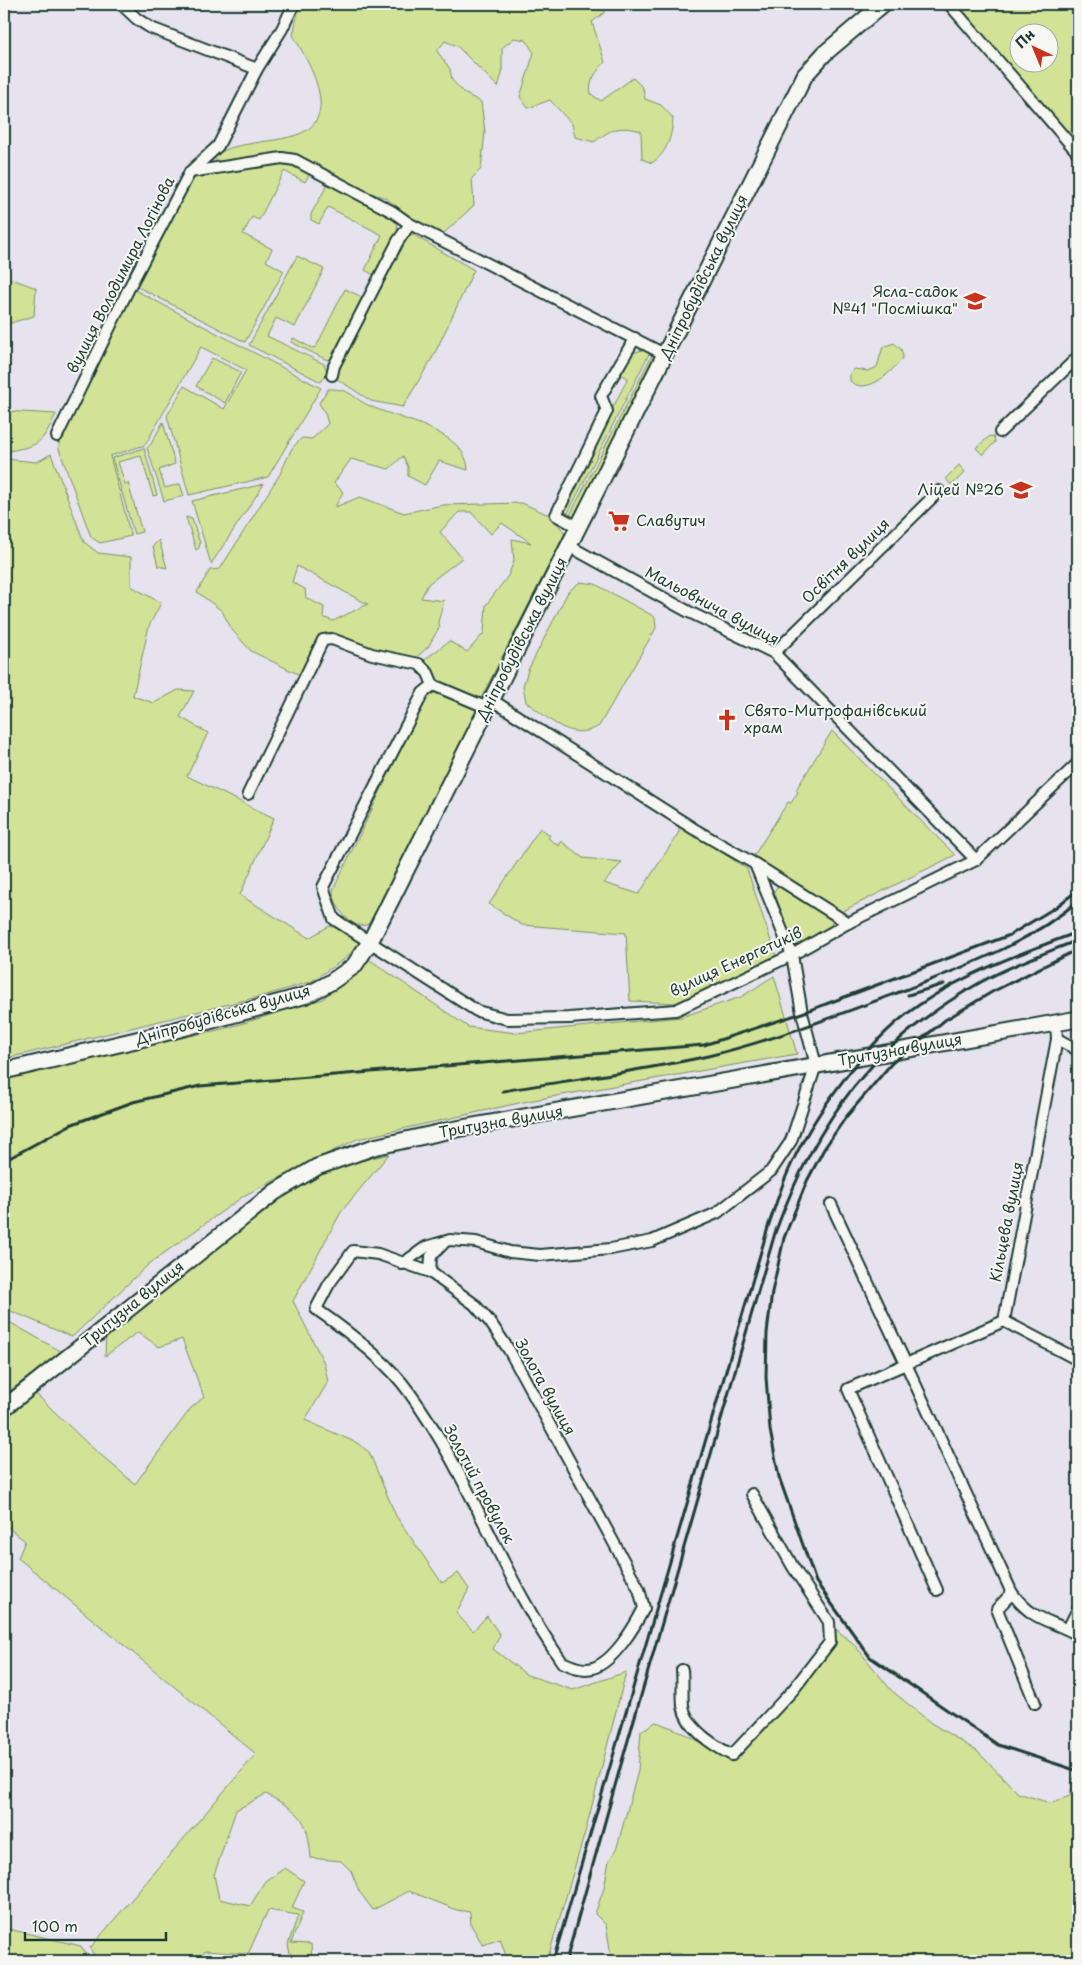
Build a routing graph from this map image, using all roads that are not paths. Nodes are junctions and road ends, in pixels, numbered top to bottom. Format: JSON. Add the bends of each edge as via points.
{"nodes":[{"id":1,"x":122,"y":4,"type":"edge"},
{"id":2,"x":294,"y":4,"type":"edge"},
{"id":3,"x":883,"y":4,"type":"edge"},
{"id":4,"x":949,"y":4,"type":"edge"},
{"id":5,"x":257,"y":69,"type":"junction"},
{"id":6,"x":1078,"y":153,"type":"edge"},
{"id":7,"x":190,"y":172,"type":"junction"},
{"id":8,"x":410,"y":224,"type":"junction"},
{"id":9,"x":635,"y":338,"type":"junction"},
{"id":10,"x":666,"y":355,"type":"junction"},
{"id":11,"x":1078,"y":357,"type":"edge"},
{"id":12,"x":332,"y":375,"type":"dead end"},
{"id":13,"x":1000,"y":432,"type":"dead end"},
{"id":14,"x":57,"y":436,"type":"dead end"},
{"id":15,"x":939,"y":491,"type":"dead end"},
{"id":16,"x":578,"y":527,"type":"junction"},
{"id":17,"x":569,"y":546,"type":"junction"},
{"id":18,"x":774,"y":653,"type":"junction"},
{"id":19,"x":434,"y":685,"type":"junction"},
{"id":20,"x":490,"y":704,"type":"junction"},
{"id":21,"x":1078,"y":763,"type":"edge"},
{"id":22,"x":248,"y":794,"type":"dead end"},
{"id":23,"x":976,"y":860,"type":"junction"},
{"id":24,"x":755,"y":864,"type":"junction"},
{"id":25,"x":848,"y":923,"type":"junction"},
{"id":26,"x":370,"y":942,"type":"junction"},
{"id":27,"x":792,"y":955,"type":"junction"},
{"id":28,"x":1078,"y":1019,"type":"edge"},
{"id":29,"x":1056,"y":1023,"type":"junction"},
{"id":30,"x":1057,"y":1039,"type":"junction"},
{"id":31,"x":1078,"y":1050,"type":"edge"},
{"id":32,"x":816,"y":1065,"type":"junction"},
{"id":33,"x":4,"y":1071,"type":"edge"},
{"id":34,"x":831,"y":1204,"type":"dead end"},
{"id":35,"x":450,"y":1240,"type":"junction"},
{"id":36,"x":353,"y":1250,"type":"joint"},
{"id":37,"x":402,"y":1264,"type":"junction"},
{"id":38,"x":430,"y":1272,"type":"junction"},
{"id":39,"x":1004,"y":1321,"type":"junction"},
{"id":40,"x":1078,"y":1360,"type":"edge"},
{"id":41,"x":906,"y":1364,"type":"junction"},
{"id":42,"x":4,"y":1408,"type":"edge"},
{"id":43,"x":752,"y":1494,"type":"dead end"},
{"id":44,"x":936,"y":1590,"type":"dead end"},
{"id":45,"x":1012,"y":1593,"type":"junction"},
{"id":46,"x":644,"y":1608,"type":"joint"},
{"id":47,"x":1078,"y":1609,"type":"edge"},
{"id":48,"x":1068,"y":1629,"type":"junction"},
{"id":49,"x":1078,"y":1635,"type":"edge"},
{"id":50,"x":682,"y":1670,"type":"dead end"},
{"id":51,"x":1035,"y":1703,"type":"dead end"}],
"edges":[{"from":1,"to":5,"type":"street","via":[[136,19],[151,28]]},
{"from":2,"to":5,"type":"street","name":"вулиця Володимира Логінова"},
{"from":3,"to":10,"type":"street","name":"Дніпробудівська вулиця","via":[[825,53],[805,75]]},
{"from":4,"to":6,"type":"street"},
{"from":5,"to":7,"type":"street","name":"вулиця Володимира Логінова","via":[[218,146]]},
{"from":7,"to":8,"type":"street","via":[[282,158],[295,160]]},
{"from":7,"to":14,"type":"street","name":"вулиця Володимира Логінова"},
{"from":8,"to":9,"type":"street"},
{"from":8,"to":12,"type":"street","via":[[398,241]]},
{"from":9,"to":10,"type":"street"},
{"from":9,"to":16,"type":"street","via":[[601,396],[607,411],[556,515]]},
{"from":10,"to":16,"type":"street","name":"Дніпробудівська вулиця"},
{"from":11,"to":13,"type":"street"},
{"from":15,"to":18,"type":"street","name":"Освітня вулиця"},
{"from":16,"to":17,"type":"street","name":"Дніпробудівська вулиця"},
{"from":17,"to":18,"type":"street","name":"Мальовнича вулиця","via":[[689,612]]},
{"from":17,"to":20,"type":"street","name":"Дніпробудівська вулиця"},
{"from":18,"to":23,"type":"street","name":"Мальовнича вулиця"},
{"from":19,"to":20,"type":"street"},
{"from":19,"to":22,"type":"street","via":[[419,664],[372,654],[332,639],[323,640]]},
{"from":19,"to":26,"type":"street","name":"вулиця Енергетиків","via":[[423,693],[324,887],[334,920]]},
{"from":20,"to":24,"type":"street"},
{"from":20,"to":26,"type":"street","name":"Дніпробудівська вулиця"},
{"from":21,"to":23,"type":"street","name":"вулиця Енергетиків"},
{"from":23,"to":25,"type":"street","name":"вулиця Енергетиків"},
{"from":24,"to":25,"type":"street"},
{"from":24,"to":27,"type":"street"},
{"from":25,"to":27,"type":"street","name":"вулиця Енергетиків"},
{"from":26,"to":27,"type":"street","name":"вулиця Енергетиків","via":[[477,1010],[507,1019],[676,1010]]},
{"from":26,"to":33,"type":"street","name":"Дніпробудівська вулиця","via":[[354,966],[307,995]]},
{"from":27,"to":32,"type":"street","via":[[802,1013]]},
{"from":28,"to":29,"type":"street","name":"Тритузна вулиця"},
{"from":29,"to":30,"type":"street","name":"Кільцева вулиця"},
{"from":29,"to":32,"type":"street","name":"Тритузна вулиця"},
{"from":30,"to":31,"type":"street"},
{"from":30,"to":39,"type":"street","name":"Кільцева вулиця"},
{"from":32,"to":35,"type":"street","via":[[791,1141],[771,1170],[717,1213],[652,1240],[602,1250],[540,1255]]},
{"from":32,"to":42,"type":"street","name":"Тритузна вулиця","via":[[451,1130],[374,1147],[316,1167],[275,1192]]},
{"from":34,"to":41,"type":"street"},
{"from":35,"to":37,"type":"street","via":[[426,1247]]},
{"from":35,"to":38,"type":"street","via":[[431,1256]]},
{"from":36,"to":37,"type":"street","name":"Золота вулиця","via":[[378,1254]]},
{"from":36,"to":46,"type":"street","name":"Золотий провулок","via":[[316,1309],[380,1360],[408,1390],[429,1422],[514,1582],[562,1662],[576,1668],[591,1668],[604,1662],[634,1628]]},
{"from":37,"to":38,"type":"street","name":"Золота вулиця"},
{"from":38,"to":46,"type":"street","name":"Золота вулиця","via":[[474,1304],[509,1350],[639,1589]]},
{"from":39,"to":40,"type":"street"},
{"from":39,"to":41,"type":"street"},
{"from":41,"to":44,"type":"street","via":[[848,1389]]},
{"from":41,"to":45,"type":"street"},
{"from":43,"to":50,"type":"street","via":[[829,1622],[830,1642],[793,1690],[732,1755],[708,1741],[690,1721],[683,1706]]},
{"from":45,"to":48,"type":"street","via":[[1024,1609],[1042,1620]]},
{"from":45,"to":51,"type":"street","via":[[997,1609]]},
{"from":47,"to":48,"type":"street"},
{"from":48,"to":49,"type":"street"}]}
